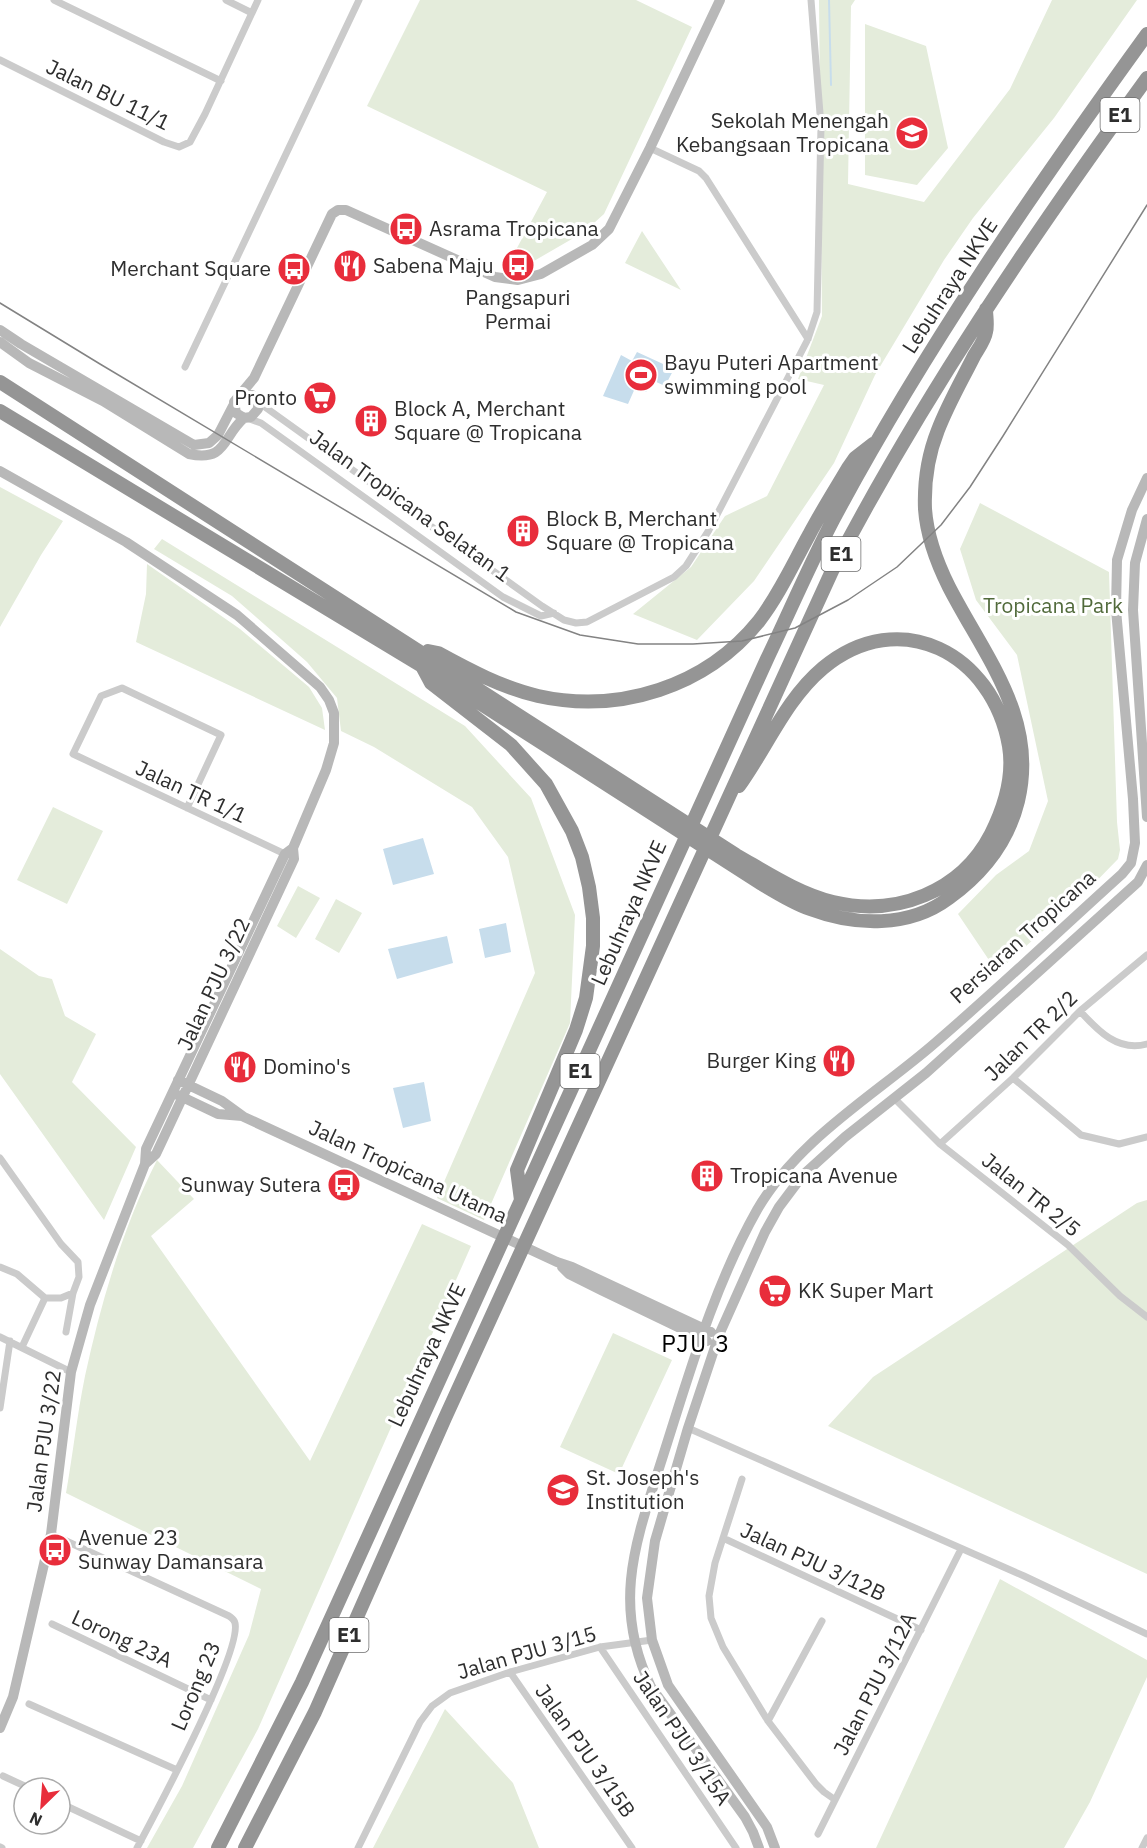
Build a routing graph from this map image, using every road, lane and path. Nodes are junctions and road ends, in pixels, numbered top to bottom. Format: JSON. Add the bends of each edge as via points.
{"nodes":[{"id":1,"x":54,"y":0,"type":"edge"},
{"id":2,"x":226,"y":0,"type":"edge"},
{"id":3,"x":258,"y":0,"type":"edge"},
{"id":4,"x":359,"y":0,"type":"edge"},
{"id":5,"x":720,"y":0,"type":"edge"},
{"id":6,"x":811,"y":0,"type":"edge"},
{"id":7,"x":252,"y":13,"type":"junction"},
{"id":8,"x":1147,"y":34,"type":"edge"},
{"id":9,"x":0,"y":60,"type":"edge"},
{"id":10,"x":1147,"y":78,"type":"edge"},
{"id":11,"x":221,"y":81,"type":"junction"},
{"id":12,"x":650,"y":148,"type":"junction"},
{"id":13,"x":986,"y":309,"type":"junction"},
{"id":14,"x":0,"y":330,"type":"edge"},
{"id":15,"x":807,"y":339,"type":"junction"},
{"id":16,"x":0,"y":342,"type":"edge"},
{"id":17,"x":185,"y":367,"type":"dead end"},
{"id":18,"x":254,"y":378,"type":"junction"},
{"id":19,"x":0,"y":382,"type":"edge"},
{"id":20,"x":242,"y":393,"type":"junction"},
{"id":21,"x":256,"y":399,"type":"junction"},
{"id":22,"x":233,"y":406,"type":"junction"},
{"id":23,"x":0,"y":411,"type":"edge"},
{"id":24,"x":245,"y":418,"type":"junction"},
{"id":25,"x":877,"y":441,"type":"junction"},
{"id":26,"x":0,"y":471,"type":"edge"},
{"id":27,"x":1147,"y":478,"type":"edge"},
{"id":28,"x":1147,"y":519,"type":"edge"},
{"id":29,"x":554,"y":613,"type":"junction"},
{"id":30,"x":418,"y":650,"type":"junction"},
{"id":31,"x":422,"y":666,"type":"junction"},
{"id":32,"x":1146,"y":797,"type":"edge"},
{"id":33,"x":1133,"y":798,"type":"junction"},
{"id":34,"x":187,"y":808,"type":"junction"},
{"id":35,"x":721,"y":812,"type":"junction"},
{"id":36,"x":1147,"y":818,"type":"edge"},
{"id":37,"x":291,"y":854,"type":"junction"},
{"id":38,"x":1147,"y":865,"type":"edge"},
{"id":39,"x":1147,"y":955,"type":"edge"},
{"id":40,"x":1080,"y":1011,"type":"junction"},
{"id":41,"x":1147,"y":1044,"type":"edge"},
{"id":42,"x":1013,"y":1078,"type":"junction"},
{"id":43,"x":178,"y":1080,"type":"junction"},
{"id":44,"x":885,"y":1084,"type":"junction"},
{"id":45,"x":189,"y":1085,"type":"junction"},
{"id":46,"x":172,"y":1093,"type":"junction"},
{"id":47,"x":183,"y":1098,"type":"junction"},
{"id":48,"x":894,"y":1098,"type":"junction"},
{"id":49,"x":244,"y":1117,"type":"junction"},
{"id":50,"x":1147,"y":1137,"type":"edge"},
{"id":51,"x":940,"y":1144,"type":"junction"},
{"id":52,"x":0,"y":1158,"type":"edge"},
{"id":53,"x":145,"y":1164,"type":"junction"},
{"id":54,"x":521,"y":1202,"type":"junction"},
{"id":55,"x":557,"y":1263,"type":"junction"},
{"id":56,"x":0,"y":1267,"type":"edge"},
{"id":57,"x":73,"y":1293,"type":"junction"},
{"id":58,"x":45,"y":1298,"type":"junction"},
{"id":59,"x":714,"y":1304,"type":"junction"},
{"id":60,"x":1147,"y":1317,"type":"edge"},
{"id":61,"x":680,"y":1318,"type":"junction"},
{"id":62,"x":66,"y":1332,"type":"dead end"},
{"id":63,"x":703,"y":1334,"type":"junction"},
{"id":64,"x":0,"y":1337,"type":"edge"},
{"id":65,"x":718,"y":1340,"type":"junction"},
{"id":66,"x":10,"y":1341,"type":"junction"},
{"id":67,"x":22,"y":1347,"type":"junction"},
{"id":68,"x":71,"y":1372,"type":"junction"},
{"id":69,"x":0,"y":1408,"type":"edge"},
{"id":70,"x":688,"y":1428,"type":"junction"},
{"id":71,"x":742,"y":1479,"type":"dead end"},
{"id":72,"x":51,"y":1534,"type":"junction"},
{"id":73,"x":723,"y":1538,"type":"junction"},
{"id":74,"x":961,"y":1550,"type":"junction"},
{"id":75,"x":822,"y":1622,"type":"dead end"},
{"id":76,"x":52,"y":1624,"type":"dead end"},
{"id":77,"x":921,"y":1630,"type":"junction"},
{"id":78,"x":1147,"y":1634,"type":"edge"},
{"id":79,"x":652,"y":1640,"type":"junction"},
{"id":80,"x":633,"y":1642,"type":"junction"},
{"id":81,"x":600,"y":1647,"type":"junction"},
{"id":82,"x":510,"y":1672,"type":"junction"},
{"id":83,"x":211,"y":1700,"type":"junction"},
{"id":84,"x":29,"y":1704,"type":"dead end"},
{"id":85,"x":768,"y":1721,"type":"junction"},
{"id":86,"x":0,"y":1728,"type":"edge"},
{"id":87,"x":177,"y":1770,"type":"junction"},
{"id":88,"x":3,"y":1776,"type":"dead end"},
{"id":89,"x":12,"y":1780,"type":"edge"},
{"id":90,"x":834,"y":1799,"type":"junction"},
{"id":91,"x":72,"y":1809,"type":"edge"},
{"id":92,"x":818,"y":1834,"type":"dead end"},
{"id":93,"x":1147,"y":1838,"type":"edge"},
{"id":94,"x":139,"y":1844,"type":"edge"},
{"id":95,"x":218,"y":1848,"type":"edge"},
{"id":96,"x":245,"y":1848,"type":"edge"},
{"id":97,"x":358,"y":1848,"type":"edge"},
{"id":98,"x":632,"y":1848,"type":"edge"},
{"id":99,"x":736,"y":1848,"type":"edge"},
{"id":100,"x":759,"y":1848,"type":"edge"},
{"id":101,"x":775,"y":1848,"type":"edge"},
{"id":102,"x":1142,"y":1848,"type":"edge"}],
"edges":[{"from":1,"to":11,"type":"street"},
{"from":2,"to":7,"type":"street"},
{"from":3,"to":7,"type":"street","name":"Jalan BU 11/1"},
{"from":4,"to":17,"type":"street"},
{"from":5,"to":12,"type":"street"},
{"from":6,"to":15,"type":"street","name":"Jalan Tropicana Selatan 1","via":[[821,126],[818,299]]},
{"from":7,"to":11,"type":"street","name":"Jalan BU 11/1"},
{"from":8,"to":25,"type":"highway","name":"Lebuhraya NKVE","number":"E1","via":[[1073,136]]},
{"from":9,"to":11,"type":"street","name":"Jalan BU 11/1","via":[[179,147],[190,142]]},
{"from":10,"to":13,"type":"highway","name":"Lebuhraya NKVE","number":"E1"},
{"from":12,"to":15,"type":"street","via":[[706,178]]},
{"from":12,"to":18,"type":"street","via":[[609,228],[592,245],[541,274],[518,280],[495,277],[346,210],[338,210],[332,214]]},
{"from":13,"to":31,"type":"highway","via":[[986,332],[931,452],[926,469],[925,511],[940,568],[1007,693],[1020,734],[1023,772],[1015,814],[997,851],[975,877],[933,908],[906,918],[875,922],[843,918],[802,905],[739,871]]},
{"from":13,"to":35,"type":"highway","name":"Lebuhraya NKVE","number":"E1","via":[[854,528]]},
{"from":14,"to":22,"type":"street","via":[[194,445],[209,443],[218,435]]},
{"from":15,"to":29,"type":"street","name":"Jalan Tropicana Selatan 1","via":[[709,530],[686,566],[674,577],[586,622],[564,620]]},
{"from":16,"to":24,"type":"street","via":[[29,363],[103,400],[189,454],[215,454]]},
{"from":18,"to":20,"type":"street"},
{"from":18,"to":21,"type":"street"},
{"from":19,"to":30,"type":"highway"},
{"from":20,"to":21,"type":"street"},
{"from":20,"to":22,"type":"street"},
{"from":21,"to":24,"type":"street","via":[[256,412]]},
{"from":21,"to":29,"type":"street","name":"Jalan Tropicana Selatan 1"},
{"from":22,"to":24,"type":"street"},
{"from":23,"to":31,"type":"highway"},
{"from":24,"to":29,"type":"street","name":"Jalan Tropicana Selatan 1","via":[[261,423],[503,597],[541,616]]},
{"from":25,"to":30,"type":"highway","via":[[848,468],[759,620],[722,658],[690,678],[637,697],[575,702],[536,695],[498,682],[438,652]]},
{"from":25,"to":54,"type":"highway","name":"Lebuhraya NKVE","number":"E1","via":[[812,562]]},
{"from":26,"to":37,"type":"street","name":"Jalan PJU 3/22","via":[[126,542],[237,615],[320,687],[334,713],[334,742]]},
{"from":27,"to":33,"type":"street","name":"Persiaran Tropicana","via":[[1132,510],[1117,560],[1116,610]]},
{"from":28,"to":32,"type":"street","via":[[1134,563],[1133,610]]},
{"from":30,"to":35,"type":"highway","via":[[744,860],[813,895],[861,906],[902,904],[934,892],[962,872],[984,847],[1008,789],[1009,747],[1001,716],[976,677],[952,654],[925,642],[898,638],[870,643],[834,660],[810,680]]},
{"from":31,"to":54,"type":"highway","via":[[431,683],[511,745],[546,784],[575,838],[589,887],[593,946],[586,998],[517,1170]]},
{"from":32,"to":33,"type":"street"},
{"from":32,"to":36,"type":"street"},
{"from":33,"to":44,"type":"street","name":"Persiaran Tropicana","via":[[1135,853],[1122,874],[936,1043]]},
{"from":34,"to":34,"type":"street","name":"Jalan TR 1/1","via":[[221,735],[122,688],[101,696],[73,754]]},
{"from":34,"to":37,"type":"street","name":"Jalan TR 1/1"},
{"from":35,"to":96,"type":"highway","name":"Lebuhraya NKVE","number":"E1","via":[[315,1712]]},
{"from":37,"to":43,"type":"street","name":"Jalan PJU 3/22"},
{"from":37,"to":45,"type":"street","name":"Jalan PJU 3/22"},
{"from":38,"to":48,"type":"street","name":"Persiaran Tropicana","via":[[1138,882],[1121,898],[927,1073]]},
{"from":39,"to":40,"type":"street","name":"Jalan TR 2/2"},
{"from":40,"to":41,"type":"street","via":[[1097,1030],[1118,1044]]},
{"from":40,"to":42,"type":"street","name":"Jalan TR 2/2"},
{"from":42,"to":50,"type":"street","via":[[1081,1135],[1119,1144]]},
{"from":42,"to":51,"type":"street","name":"Jalan TR 2/2"},
{"from":43,"to":45,"type":"street","name":"Jalan Tropicana Utama"},
{"from":43,"to":46,"type":"street","name":"Jalan PJU 3/22"},
{"from":44,"to":48,"type":"street"},
{"from":44,"to":59,"type":"street","name":"Persiaran Tropicana","via":[[836,1122],[779,1178],[757,1210]]},
{"from":45,"to":47,"type":"street","name":"Jalan PJU 3/22"},
{"from":45,"to":49,"type":"street","name":"Jalan Tropicana Utama"},
{"from":46,"to":47,"type":"street","name":"Jalan Tropicana Utama"},
{"from":46,"to":53,"type":"street","name":"Jalan PJU 3/22","via":[[146,1149]]},
{"from":47,"to":49,"type":"street","name":"Jalan Tropicana Utama","via":[[218,1114]]},
{"from":47,"to":53,"type":"street","name":"Jalan PJU 3/22","via":[[156,1154]]},
{"from":48,"to":51,"type":"street","name":"Jalan TR 2/5"},
{"from":48,"to":65,"type":"street","name":"Persiaran Tropicana","via":[[845,1137],[791,1190],[765,1232]]},
{"from":49,"to":55,"type":"street","name":"Jalan Tropicana Utama"},
{"from":51,"to":60,"type":"street","name":"Jalan TR 2/5","via":[[1068,1245]]},
{"from":52,"to":57,"type":"street","via":[[78,1262],[79,1277]]},
{"from":53,"to":68,"type":"street","name":"Jalan PJU 3/22","via":[[90,1305]]},
{"from":54,"to":95,"type":"highway","name":"Lebuhraya NKVE","number":"E1","via":[[302,1682]]},
{"from":55,"to":61,"type":"street","name":"Jalan Tropicana Utama"},
{"from":55,"to":63,"type":"street","name":"Jalan Tropicana Utama","via":[[569,1274]]},
{"from":56,"to":58,"type":"street","via":[[23,1278]]},
{"from":57,"to":58,"type":"street"},
{"from":57,"to":62,"type":"street"},
{"from":58,"to":67,"type":"street"},
{"from":59,"to":61,"type":"street","via":[[694,1321]]},
{"from":59,"to":63,"type":"street","name":"Persiaran Tropicana"},
{"from":61,"to":63,"type":"street","name":"Jalan Tropicana Utama"},
{"from":63,"to":65,"type":"street"},
{"from":63,"to":80,"type":"street","name":"Persiaran Tropicana","via":[[635,1549],[628,1594]]},
{"from":64,"to":66,"type":"street"},
{"from":65,"to":70,"type":"street","name":"Persiaran Tropicana"},
{"from":66,"to":67,"type":"street"},
{"from":66,"to":69,"type":"street"},
{"from":67,"to":68,"type":"street"},
{"from":68,"to":72,"type":"street","name":"Jalan PJU 3/22"},
{"from":70,"to":74,"type":"street"},
{"from":70,"to":79,"type":"street","name":"Persiaran Tropicana","via":[[656,1541],[647,1598]]},
{"from":71,"to":73,"type":"street"},
{"from":72,"to":83,"type":"street","name":"Lorong 23","via":[[234,1619],[234,1637]]},
{"from":72,"to":86,"type":"street","name":"Jalan PJU 3/22","via":[[13,1697]]},
{"from":73,"to":77,"type":"street","name":"Jalan PJU 3/12B"},
{"from":73,"to":85,"type":"street","via":[[709,1596],[711,1618],[723,1647]]},
{"from":74,"to":77,"type":"street","name":"Jalan PJU 3/12A"},
{"from":74,"to":78,"type":"street"},
{"from":75,"to":85,"type":"street"},
{"from":76,"to":83,"type":"street","name":"Lorong 23A"},
{"from":77,"to":90,"type":"street","name":"Jalan PJU 3/12A"},
{"from":79,"to":80,"type":"street","name":"Jalan PJU 3/15"},
{"from":79,"to":101,"type":"street","name":"Persiaran Tropicana","via":[[668,1684],[767,1827]]},
{"from":80,"to":81,"type":"street","name":"Jalan PJU 3/15"},
{"from":80,"to":100,"type":"street","name":"Persiaran Tropicana","via":[[651,1687],[745,1817]]},
{"from":81,"to":82,"type":"street","name":"Jalan PJU 3/15"},
{"from":81,"to":99,"type":"street","name":"Jalan PJU 3/15A"},
{"from":82,"to":97,"type":"street","name":"Jalan PJU 3/15","via":[[450,1693],[432,1707],[420,1722]]},
{"from":82,"to":98,"type":"street","name":"Jalan PJU 3/15B"},
{"from":83,"to":87,"type":"street","name":"Lorong 23"},
{"from":84,"to":87,"type":"street"},
{"from":85,"to":90,"type":"street","via":[[816,1784]]},
{"from":87,"to":94,"type":"street","name":"Lorong 23"},
{"from":88,"to":89,"type":"street"},
{"from":90,"to":92,"type":"street","name":"Jalan PJU 3/12A"},
{"from":91,"to":94,"type":"street"},
{"from":93,"to":102,"type":"street"}]}
